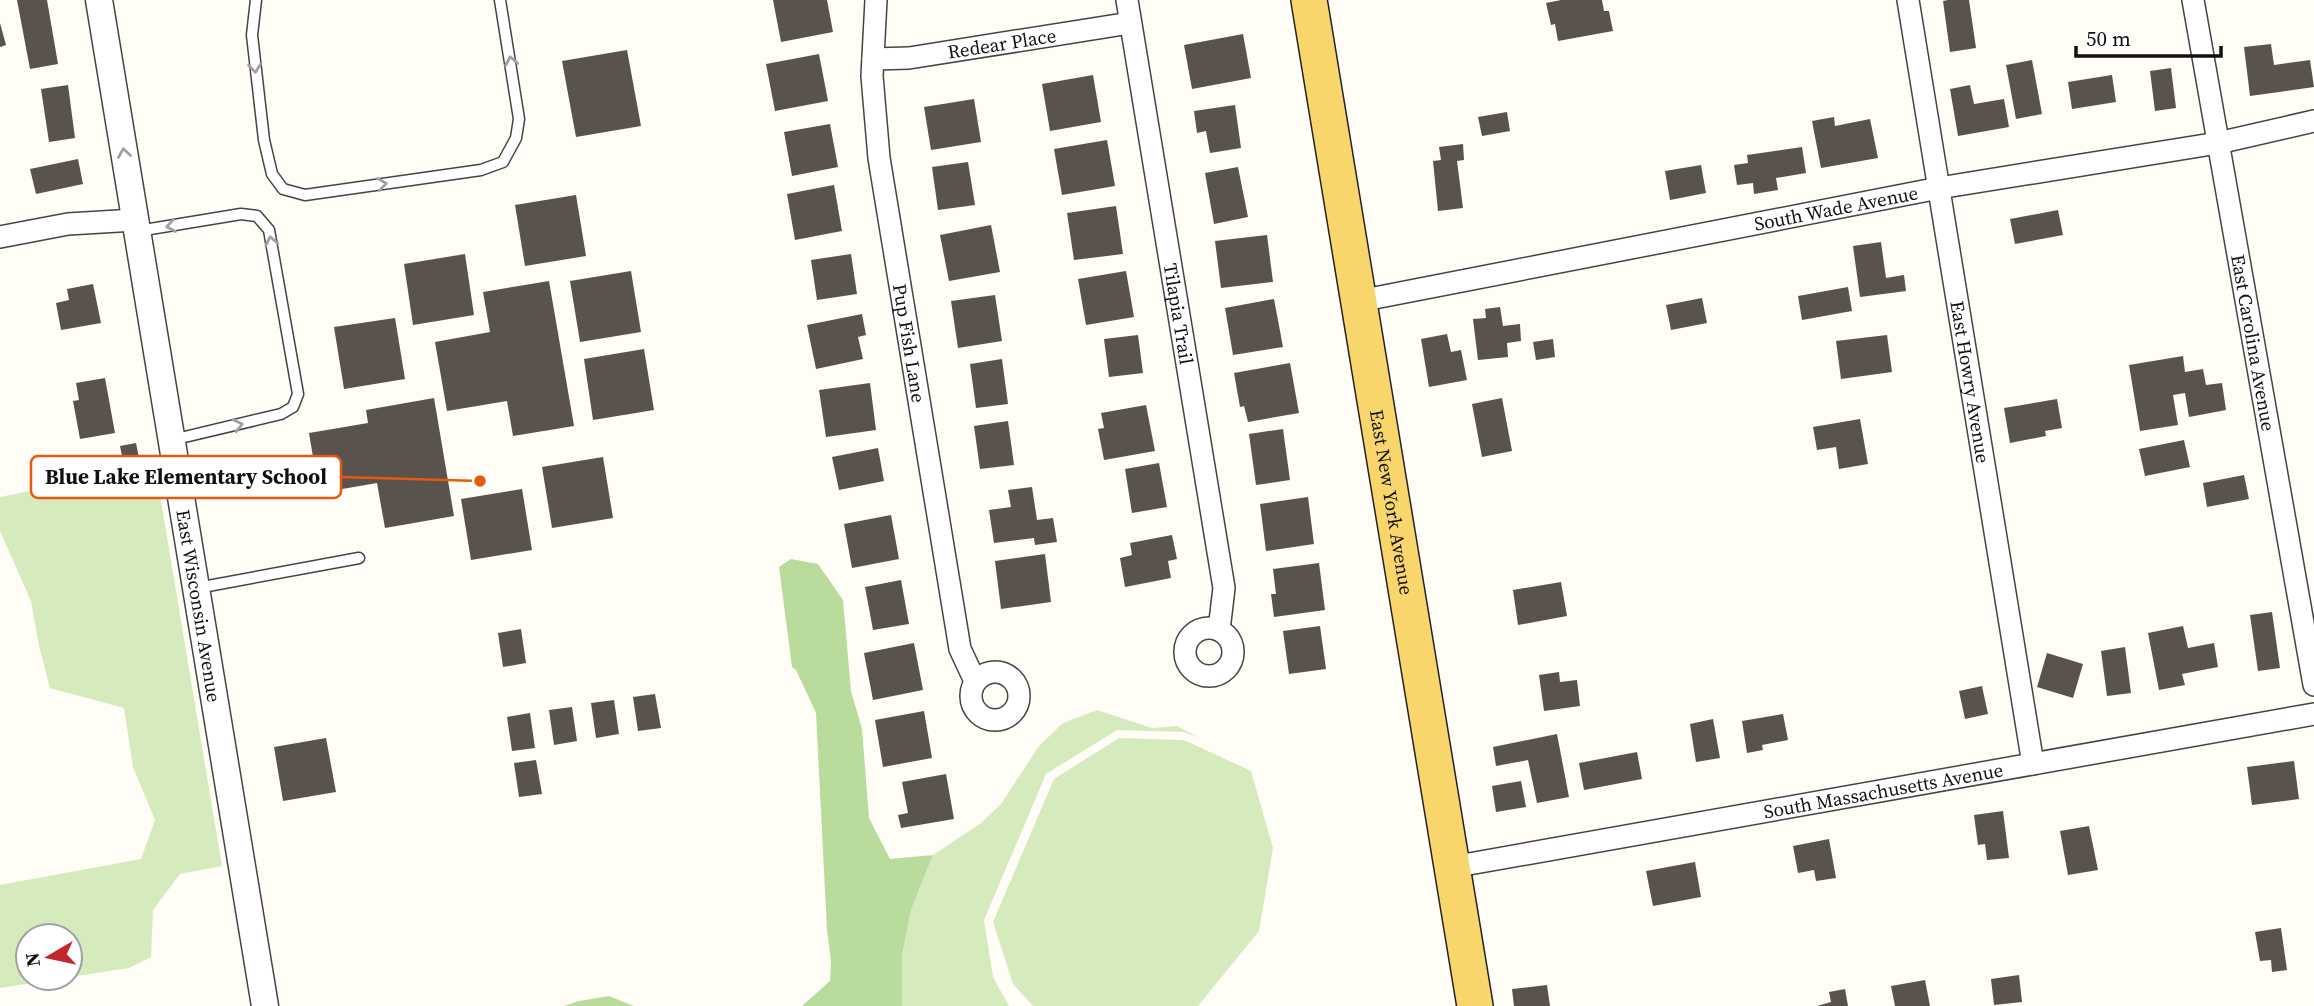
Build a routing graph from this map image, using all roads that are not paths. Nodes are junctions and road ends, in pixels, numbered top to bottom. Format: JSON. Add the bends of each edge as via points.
{"nodes":[{"id":1,"x":99,"y":0,"type":"edge"},
{"id":2,"x":256,"y":0,"type":"edge"},
{"id":3,"x":500,"y":0,"type":"edge"},
{"id":4,"x":876,"y":0,"type":"edge"},
{"id":5,"x":1128,"y":0,"type":"edge"},
{"id":6,"x":1309,"y":0,"type":"edge"},
{"id":7,"x":1908,"y":0,"type":"edge"},
{"id":8,"x":2193,"y":0,"type":"edge"},
{"id":9,"x":1130,"y":23,"type":"junction"},
{"id":10,"x":873,"y":59,"type":"junction"},
{"id":11,"x":2314,"y":121,"type":"edge"},
{"id":12,"x":2218,"y":143,"type":"junction"},
{"id":13,"x":1939,"y":188,"type":"junction"},
{"id":14,"x":136,"y":226,"type":"junction"},
{"id":15,"x":0,"y":237,"type":"edge"},
{"id":16,"x":1359,"y":301,"type":"junction"},
{"id":17,"x":172,"y":440,"type":"junction"},
{"id":18,"x":359,"y":558,"type":"dead end"},
{"id":19,"x":196,"y":588,"type":"junction"},
{"id":20,"x":1219,"y":630,"type":"dead end"},
{"id":21,"x":975,"y":681,"type":"dead end"},
{"id":22,"x":2314,"y":685,"type":"edge"},
{"id":23,"x":2314,"y":714,"type":"edge"},
{"id":24,"x":2033,"y":764,"type":"junction"},
{"id":25,"x":1452,"y":867,"type":"junction"},
{"id":26,"x":265,"y":1006,"type":"edge"},
{"id":27,"x":1475,"y":1006,"type":"edge"}],
"edges":[{"from":14,"to":1,"type":"street","name":"East Wisconsin Avenue","one_way":true},
{"from":2,"to":3,"type":"lane","one_way":true,"via":[[252,35],[272,174],[283,189],[304,195],[481,170],[503,162],[516,138],[519,119]]},
{"from":4,"to":10,"type":"street","name":"Pup Fish Lane"},
{"from":5,"to":9,"type":"street","name":"Tilapia Trail"},
{"from":6,"to":16,"type":"main road","name":"East New York Avenue"},
{"from":7,"to":13,"type":"street","name":"East Howry Avenue"},
{"from":8,"to":12,"type":"street","name":"East Carolina Avenue"},
{"from":9,"to":10,"type":"street","name":"Redear Place","via":[[909,58]]},
{"from":9,"to":20,"type":"street","name":"Tilapia Trail","via":[[1224,588]]},
{"from":10,"to":21,"type":"street","name":"Pup Fish Lane","via":[[879,158],[960,649]]},
{"from":11,"to":12,"type":"street","name":"South Wade Avenue"},
{"from":12,"to":13,"type":"street","name":"South Wade Avenue"},
{"from":12,"to":22,"type":"street","name":"East Carolina Avenue"},
{"from":13,"to":16,"type":"street","name":"South Wade Avenue"},
{"from":13,"to":24,"type":"street","name":"East Howry Avenue"},
{"from":14,"to":15,"type":"street","via":[[68,224]]},
{"from":14,"to":17,"type":"street","name":"East Wisconsin Avenue"},
{"from":17,"to":14,"type":"lane","one_way":true,"via":[[281,414],[293,407],[298,394],[269,230],[257,216]]},
{"from":16,"to":25,"type":"main road","name":"East New York Avenue"},
{"from":17,"to":19,"type":"street","name":"East Wisconsin Avenue"},
{"from":18,"to":19,"type":"lane"},
{"from":19,"to":26,"type":"street","name":"East Wisconsin Avenue"},
{"from":23,"to":24,"type":"street","name":"South Massachusetts Avenue"},
{"from":24,"to":25,"type":"street","name":"South Massachusetts Avenue"},
{"from":25,"to":27,"type":"main road","name":"East New York Avenue"}]}
